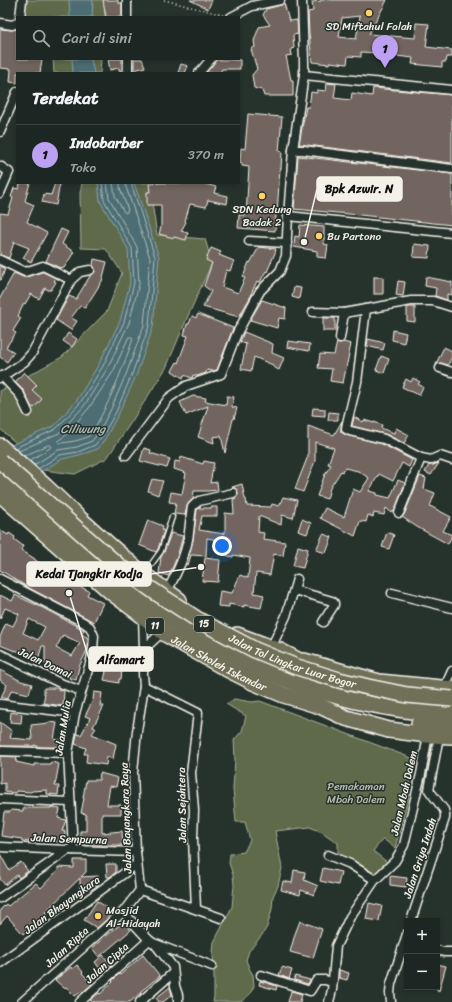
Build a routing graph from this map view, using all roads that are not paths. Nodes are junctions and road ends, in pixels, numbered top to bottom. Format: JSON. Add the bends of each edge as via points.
{"nodes":[{"id":1,"x":22,"y":0,"type":"edge"},
{"id":2,"x":127,"y":0,"type":"edge"},
{"id":3,"x":280,"y":0,"type":"edge"},
{"id":4,"x":302,"y":0,"type":"edge"},
{"id":5,"x":20,"y":16,"type":"edge"},
{"id":6,"x":127,"y":16,"type":"edge"},
{"id":7,"x":233,"y":16,"type":"edge"},
{"id":8,"x":0,"y":23,"type":"edge"},
{"id":9,"x":16,"y":23,"type":"edge"},
{"id":10,"x":128,"y":60,"type":"edge"},
{"id":11,"x":210,"y":60,"type":"edge"},
{"id":12,"x":128,"y":72,"type":"edge"},
{"id":13,"x":201,"y":72,"type":"edge"},
{"id":14,"x":304,"y":76,"type":"junction"},
{"id":15,"x":452,"y":90,"type":"edge"},
{"id":16,"x":16,"y":96,"type":"edge"},
{"id":17,"x":13,"y":110,"type":"edge"},
{"id":18,"x":0,"y":132,"type":"edge"},
{"id":19,"x":293,"y":150,"type":"junction"},
{"id":20,"x":0,"y":166,"type":"edge"},
{"id":21,"x":452,"y":169,"type":"edge"},
{"id":22,"x":0,"y":193,"type":"edge"},
{"id":23,"x":288,"y":216,"type":"junction"},
{"id":24,"x":452,"y":233,"type":"edge"},
{"id":25,"x":249,"y":241,"type":"dead end"},
{"id":26,"x":287,"y":243,"type":"junction"},
{"id":27,"x":0,"y":260,"type":"edge"},
{"id":28,"x":90,"y":270,"type":"dead end"},
{"id":29,"x":71,"y":280,"type":"junction"},
{"id":30,"x":452,"y":307,"type":"edge"},
{"id":31,"x":366,"y":309,"type":"junction"},
{"id":32,"x":313,"y":312,"type":"dead end"},
{"id":33,"x":344,"y":313,"type":"junction"},
{"id":34,"x":340,"y":338,"type":"dead end"},
{"id":35,"x":440,"y":368,"type":"dead end"},
{"id":36,"x":452,"y":372,"type":"edge"},
{"id":37,"x":1,"y":377,"type":"edge"},
{"id":38,"x":28,"y":412,"type":"dead end"},
{"id":39,"x":0,"y":446,"type":"edge"},
{"id":40,"x":126,"y":455,"type":"dead end"},
{"id":41,"x":421,"y":458,"type":"junction"},
{"id":42,"x":452,"y":460,"type":"edge"},
{"id":43,"x":0,"y":461,"type":"edge"},
{"id":44,"x":0,"y":478,"type":"edge"},
{"id":45,"x":232,"y":493,"type":"dead end"},
{"id":46,"x":0,"y":494,"type":"edge"},
{"id":47,"x":399,"y":513,"type":"dead end"},
{"id":48,"x":172,"y":517,"type":"dead end"},
{"id":49,"x":144,"y":575,"type":"junction"},
{"id":50,"x":0,"y":579,"type":"edge"},
{"id":51,"x":297,"y":579,"type":"dead end"},
{"id":52,"x":294,"y":590,"type":"junction"},
{"id":53,"x":167,"y":591,"type":"junction"},
{"id":54,"x":392,"y":593,"type":"dead end"},
{"id":55,"x":452,"y":608,"type":"edge"},
{"id":56,"x":143,"y":616,"type":"junction"},
{"id":57,"x":323,"y":622,"type":"dead end"},
{"id":58,"x":167,"y":635,"type":"junction"},
{"id":59,"x":271,"y":648,"type":"junction"},
{"id":60,"x":144,"y":649,"type":"junction"},
{"id":61,"x":0,"y":654,"type":"edge"},
{"id":62,"x":91,"y":660,"type":"junction"},
{"id":63,"x":143,"y":664,"type":"junction"},
{"id":64,"x":452,"y":671,"type":"edge"},
{"id":65,"x":144,"y":686,"type":"junction"},
{"id":66,"x":81,"y":691,"type":"junction"},
{"id":67,"x":450,"y":695,"type":"edge"},
{"id":68,"x":0,"y":704,"type":"edge"},
{"id":69,"x":320,"y":706,"type":"junction"},
{"id":70,"x":74,"y":713,"type":"junction"},
{"id":71,"x":452,"y":714,"type":"edge"},
{"id":72,"x":452,"y":726,"type":"edge"},
{"id":73,"x":440,"y":736,"type":"edge"},
{"id":74,"x":0,"y":751,"type":"edge"},
{"id":75,"x":68,"y":753,"type":"junction"},
{"id":76,"x":0,"y":799,"type":"edge"},
{"id":77,"x":70,"y":802,"type":"junction"},
{"id":78,"x":0,"y":847,"type":"edge"},
{"id":79,"x":71,"y":850,"type":"junction"},
{"id":80,"x":136,"y":852,"type":"junction"},
{"id":81,"x":328,"y":855,"type":"dead end"},
{"id":82,"x":137,"y":864,"type":"junction"},
{"id":83,"x":375,"y":880,"type":"junction"},
{"id":84,"x":140,"y":890,"type":"junction"},
{"id":85,"x":0,"y":898,"type":"edge"},
{"id":86,"x":196,"y":909,"type":"junction"},
{"id":87,"x":123,"y":912,"type":"junction"},
{"id":88,"x":221,"y":918,"type":"dead end"},
{"id":89,"x":412,"y":918,"type":"edge"},
{"id":90,"x":152,"y":942,"type":"junction"},
{"id":91,"x":404,"y":945,"type":"edge"},
{"id":92,"x":440,"y":951,"type":"edge"},
{"id":93,"x":452,"y":952,"type":"edge"},
{"id":94,"x":0,"y":963,"type":"edge"},
{"id":95,"x":212,"y":966,"type":"dead end"},
{"id":96,"x":173,"y":973,"type":"junction"},
{"id":97,"x":261,"y":975,"type":"dead end"},
{"id":98,"x":332,"y":982,"type":"junction"},
{"id":99,"x":22,"y":1002,"type":"edge"},
{"id":100,"x":80,"y":1002,"type":"edge"},
{"id":101,"x":140,"y":1002,"type":"edge"},
{"id":102,"x":178,"y":1002,"type":"edge"},
{"id":103,"x":329,"y":1002,"type":"edge"},
{"id":104,"x":391,"y":1002,"type":"edge"}],
"edges":[{"from":1,"to":5,"type":"street"},
{"from":2,"to":6,"type":"street"},
{"from":3,"to":7,"type":"street","via":[[252,6]]},
{"from":4,"to":14,"type":"street"},
{"from":8,"to":9,"type":"street"},
{"from":10,"to":12,"type":"street"},
{"from":11,"to":13,"type":"street"},
{"from":14,"to":15,"type":"street"},
{"from":14,"to":19,"type":"street"},
{"from":16,"to":17,"type":"street"},
{"from":17,"to":18,"type":"street"},
{"from":19,"to":21,"type":"street"},
{"from":19,"to":23,"type":"street"},
{"from":20,"to":22,"type":"street","via":[[9,172]]},
{"from":23,"to":24,"type":"street"},
{"from":23,"to":26,"type":"street"},
{"from":25,"to":26,"type":"street"},
{"from":26,"to":40,"type":"street","via":[[286,256],[280,271],[260,291],[237,333],[221,374],[186,386],[168,398]]},
{"from":27,"to":29,"type":"street","via":[[25,272],[43,266]]},
{"from":28,"to":29,"type":"street","via":[[80,272]]},
{"from":29,"to":37,"type":"street","via":[[32,353],[24,362]]},
{"from":30,"to":31,"type":"street","via":[[411,300]]},
{"from":31,"to":33,"type":"street"},
{"from":31,"to":41,"type":"street","via":[[357,382],[346,429],[384,439]]},
{"from":32,"to":33,"type":"street"},
{"from":33,"to":34,"type":"street"},
{"from":35,"to":36,"type":"street"},
{"from":37,"to":38,"type":"street","via":[[20,395]]},
{"from":39,"to":49,"type":"highway"},
{"from":41,"to":42,"type":"street","via":[[431,460],[440,456]]},
{"from":41,"to":47,"type":"street"},
{"from":43,"to":67,"type":"highway","name":"Jalan Tol Lingkar Luar Bogor","number":"15","bridge":true,"via":[[120,567],[200,622],[255,650],[339,680],[407,695]]},
{"from":44,"to":71,"type":"highway","name":"Jalan Tol Lingkar Luar Bogor","number":"15","via":[[112,577],[190,633],[232,656],[280,677],[328,693],[405,710]]},
{"from":45,"to":53,"type":"street","via":[[199,501],[192,507],[184,553]]},
{"from":46,"to":56,"type":"highway","name":"Jalan Sholeh Iskandar","number":"11","via":[[111,592]]},
{"from":48,"to":49,"type":"lane","via":[[161,551]]},
{"from":49,"to":53,"type":"highway"},
{"from":50,"to":62,"type":"street","name":"Jalan Mulia","via":[[90,627],[94,636]]},
{"from":51,"to":52,"type":"street"},
{"from":52,"to":57,"type":"street","via":[[334,603]]},
{"from":52,"to":59,"type":"street","via":[[286,616]]},
{"from":53,"to":59,"type":"highway","via":[[220,626]]},
{"from":54,"to":55,"type":"street"},
{"from":56,"to":58,"type":"highway","name":"Jalan Sholeh Iskandar","number":"11"},
{"from":56,"to":60,"type":"street","name":"Jalan Bayangkara Raya"},
{"from":58,"to":60,"type":"street","via":[[158,636]]},
{"from":58,"to":69,"type":"highway","name":"Jalan Sholeh Iskandar","number":"11","via":[[254,682]]},
{"from":59,"to":67,"type":"highway","via":[[299,660],[379,682]]},
{"from":60,"to":63,"type":"street","name":"Jalan Bayangkara Raya"},
{"from":61,"to":66,"type":"street","name":"Jalan Damai"},
{"from":62,"to":63,"type":"street"},
{"from":62,"to":66,"type":"street","name":"Jalan Mulia"},
{"from":63,"to":65,"type":"street","name":"Jalan Bayangkara Raya"},
{"from":64,"to":67,"type":"street"},
{"from":65,"to":80,"type":"street","name":"Jalan Bayangkara Raya","via":[[133,772]]},
{"from":65,"to":86,"type":"street","name":"Jalan Sejahtera","via":[[198,713],[191,774]]},
{"from":66,"to":70,"type":"street","name":"Jalan Mulia"},
{"from":68,"to":70,"type":"street"},
{"from":69,"to":72,"type":"highway","number":"11","via":[[395,720]]},
{"from":69,"to":73,"type":"highway","via":[[346,718],[390,730]]},
{"from":70,"to":75,"type":"street","name":"Jalan Mulia"},
{"from":73,"to":83,"type":"street","name":"Jalan Mbah Dalem","via":[[421,774],[404,844],[395,861]]},
{"from":73,"to":89,"type":"street","name":"Jalan Griya Indah","via":[[429,790],[444,810],[445,818]]},
{"from":74,"to":75,"type":"street"},
{"from":75,"to":77,"type":"street","name":"Jalan Mulia"},
{"from":76,"to":77,"type":"street"},
{"from":77,"to":79,"type":"street","name":"Jalan Mulia"},
{"from":78,"to":79,"type":"street","name":"Jalan Sempurna"},
{"from":79,"to":80,"type":"street","name":"Jalan Sempurna"},
{"from":79,"to":85,"type":"street"},
{"from":80,"to":82,"type":"street","name":"Jalan Bayangkara Raya"},
{"from":81,"to":83,"type":"street","via":[[350,864]]},
{"from":82,"to":84,"type":"street","name":"Jalan Bayangkara Raya"},
{"from":82,"to":94,"type":"street","name":"Jalan Bhayangkara"},
{"from":83,"to":98,"type":"street","name":"Jalan Mbah Dalem","via":[[350,917],[336,946]]},
{"from":84,"to":86,"type":"street"},
{"from":84,"to":87,"type":"street","name":"Jalan Ripta"},
{"from":86,"to":88,"type":"street"},
{"from":87,"to":90,"type":"street"},
{"from":87,"to":99,"type":"street","name":"Jalan Ripta"},
{"from":90,"to":95,"type":"street"},
{"from":90,"to":96,"type":"street","via":[[173,967]]},
{"from":90,"to":100,"type":"street","name":"Jalan Cipta"},
{"from":91,"to":104,"type":"street","via":[[391,984]]},
{"from":92,"to":93,"type":"street"},
{"from":96,"to":101,"type":"street"},
{"from":96,"to":102,"type":"street"},
{"from":97,"to":98,"type":"street","via":[[310,991],[317,980]]},
{"from":98,"to":103,"type":"street","name":"Jalan Mbah Dalem"}]}
